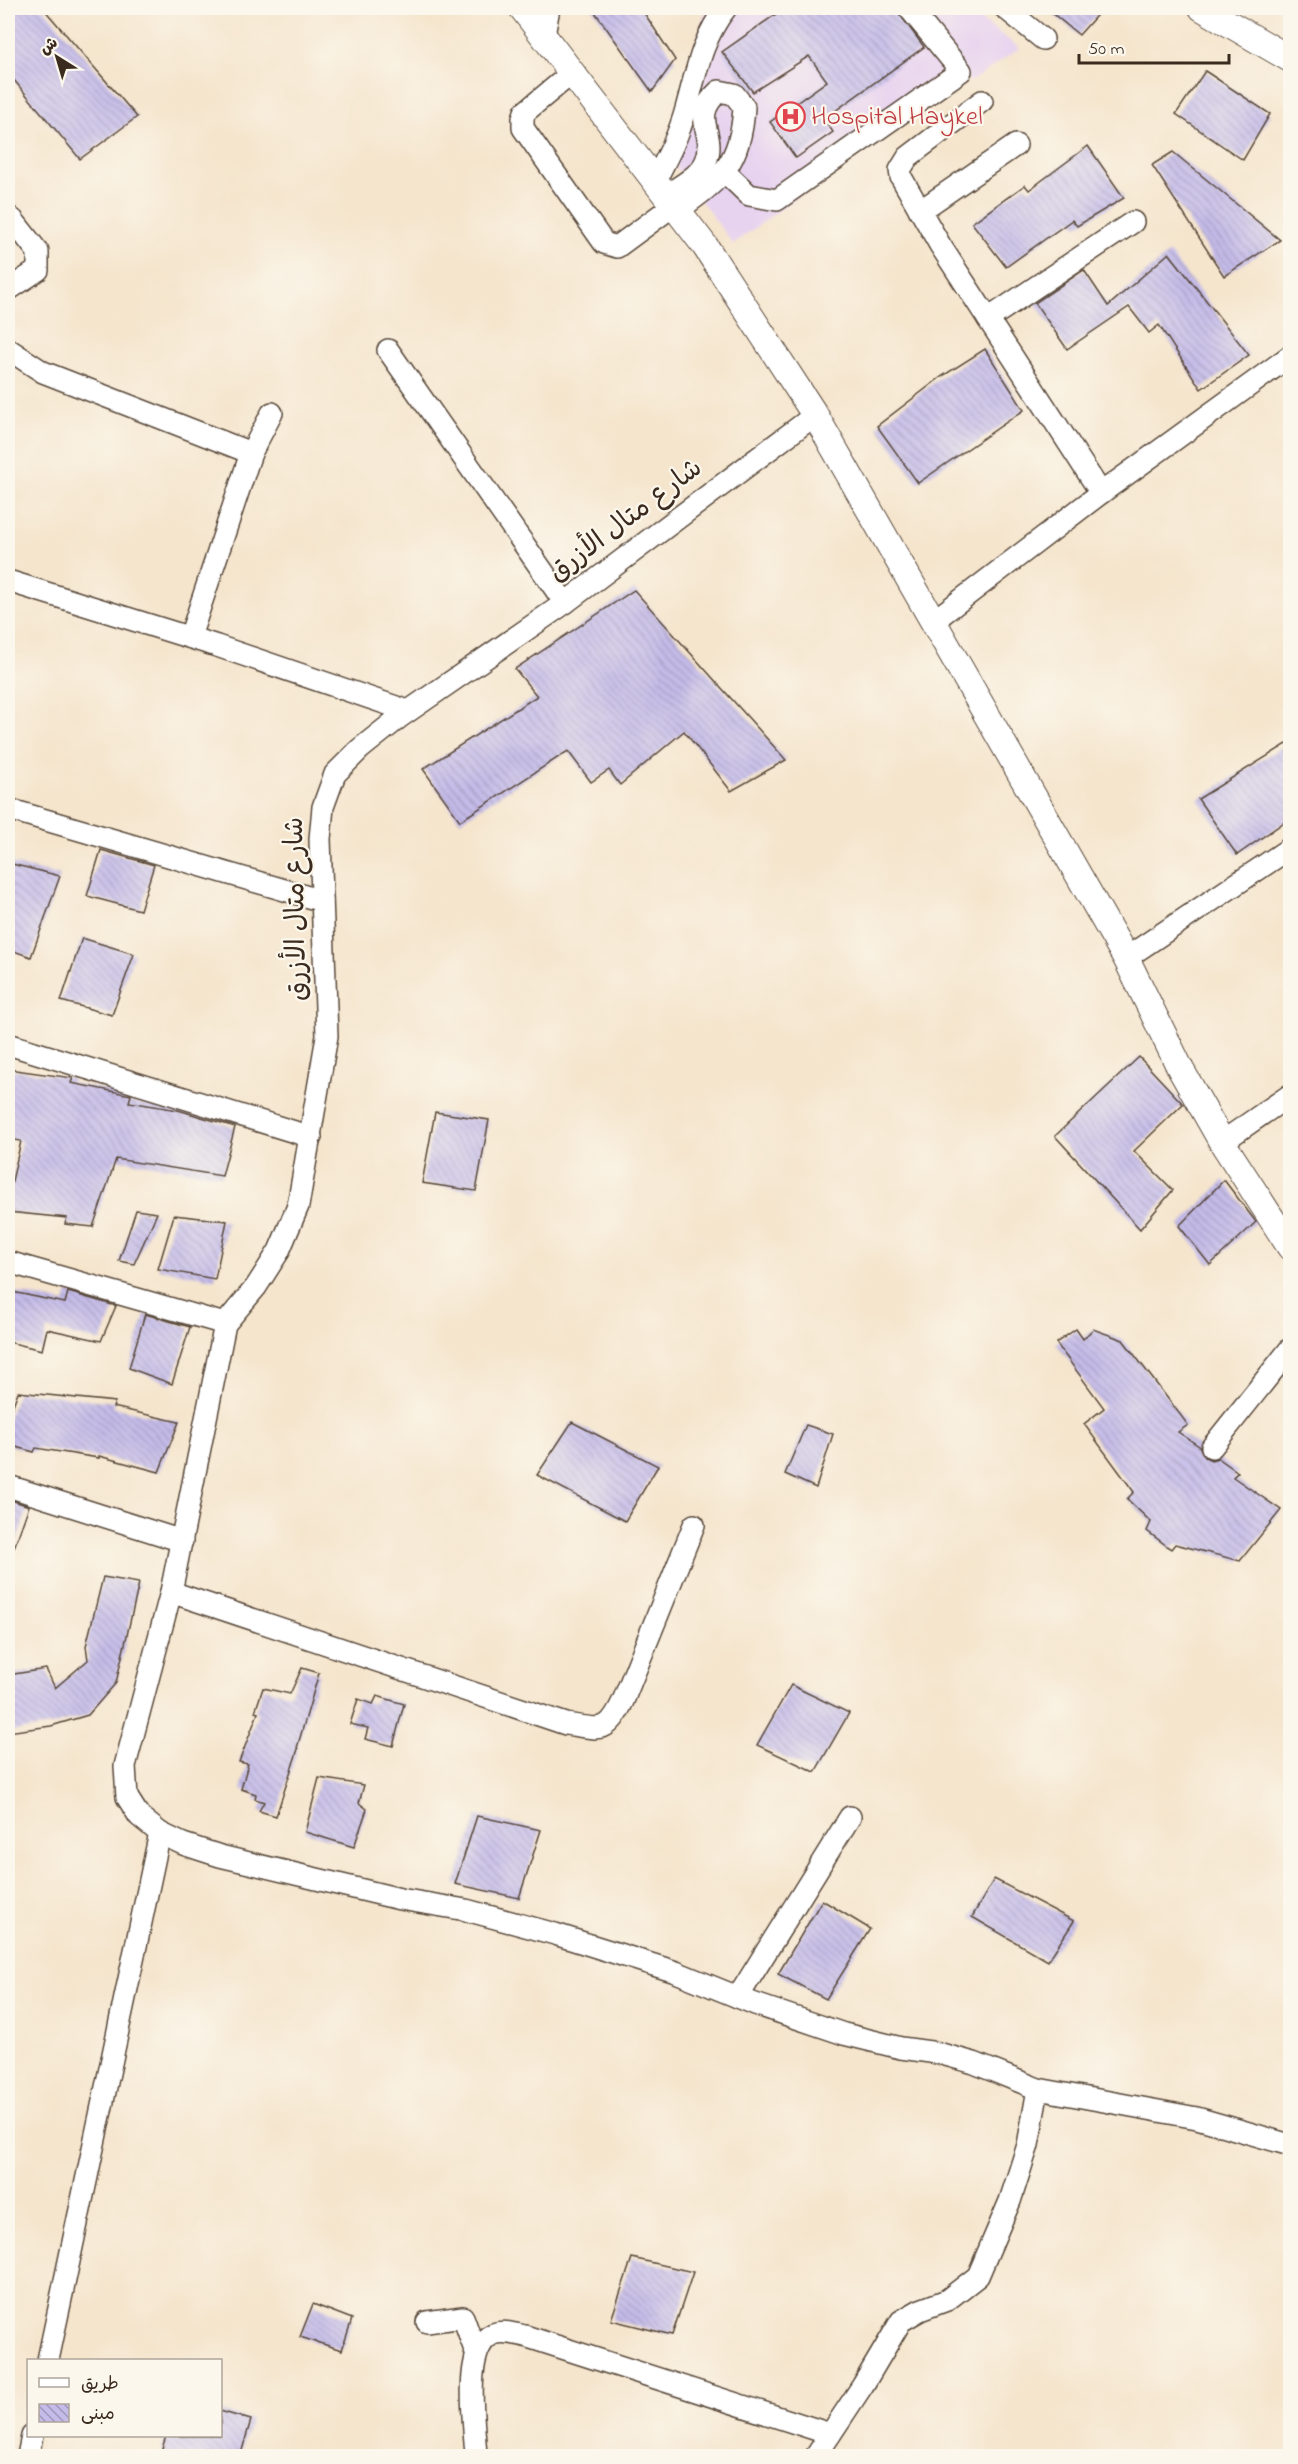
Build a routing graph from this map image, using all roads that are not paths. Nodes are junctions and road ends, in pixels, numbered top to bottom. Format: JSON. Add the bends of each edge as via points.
{"nodes":[{"id":1,"x":522,"y":8,"type":"edge"},
{"id":2,"x":549,"y":8,"type":"edge"},
{"id":3,"x":726,"y":8,"type":"edge"},
{"id":4,"x":909,"y":8,"type":"edge"},
{"id":5,"x":1005,"y":8,"type":"edge"},
{"id":6,"x":1202,"y":8,"type":"edge"},
{"id":7,"x":544,"y":35,"type":"junction"},
{"id":8,"x":1042,"y":39,"type":"dead end"},
{"id":9,"x":1290,"y":59,"type":"edge"},
{"id":10,"x":572,"y":73,"type":"junction"},
{"id":11,"x":982,"y":101,"type":"dead end"},
{"id":12,"x":1016,"y":145,"type":"dead end"},
{"id":13,"x":725,"y":172,"type":"junction"},
{"id":14,"x":668,"y":198,"type":"junction"},
{"id":15,"x":920,"y":212,"type":"junction"},
{"id":16,"x":8,"y":216,"type":"edge"},
{"id":17,"x":1133,"y":222,"type":"dead end"},
{"id":18,"x":8,"y":290,"type":"edge"},
{"id":19,"x":988,"y":319,"type":"junction"},
{"id":20,"x":8,"y":349,"type":"edge"},
{"id":21,"x":388,"y":350,"type":"dead end"},
{"id":22,"x":1290,"y":356,"type":"edge"},
{"id":23,"x":272,"y":413,"type":"dead end"},
{"id":24,"x":815,"y":415,"type":"junction"},
{"id":25,"x":251,"y":453,"type":"junction"},
{"id":26,"x":1101,"y":493,"type":"junction"},
{"id":27,"x":8,"y":581,"type":"edge"},
{"id":28,"x":565,"y":603,"type":"junction"},
{"id":29,"x":932,"y":622,"type":"junction"},
{"id":30,"x":190,"y":638,"type":"junction"},
{"id":31,"x":408,"y":711,"type":"junction"},
{"id":32,"x":8,"y":810,"type":"edge"},
{"id":33,"x":1290,"y":848,"type":"edge"},
{"id":34,"x":322,"y":901,"type":"junction"},
{"id":35,"x":1126,"y":958,"type":"junction"},
{"id":36,"x":8,"y":1044,"type":"edge"},
{"id":37,"x":1290,"y":1095,"type":"edge"},
{"id":38,"x":311,"y":1137,"type":"junction"},
{"id":39,"x":1222,"y":1142,"type":"junction"},
{"id":40,"x":1290,"y":1247,"type":"edge"},
{"id":41,"x":8,"y":1262,"type":"edge"},
{"id":42,"x":225,"y":1324,"type":"junction"},
{"id":43,"x":1290,"y":1349,"type":"edge"},
{"id":44,"x":1212,"y":1447,"type":"dead end"},
{"id":45,"x":8,"y":1486,"type":"edge"},
{"id":46,"x":694,"y":1525,"type":"dead end"},
{"id":47,"x":182,"y":1541,"type":"junction"},
{"id":48,"x":171,"y":1592,"type":"junction"},
{"id":49,"x":850,"y":1817,"type":"dead end"},
{"id":50,"x":160,"y":1833,"type":"junction"},
{"id":51,"x":738,"y":1997,"type":"junction"},
{"id":52,"x":1038,"y":2089,"type":"junction"},
{"id":53,"x":1290,"y":2145,"type":"edge"},
{"id":54,"x":427,"y":2322,"type":"dead end"},
{"id":55,"x":476,"y":2353,"type":"junction"},
{"id":56,"x":48,"y":2359,"type":"edge"},
{"id":57,"x":830,"y":2434,"type":"junction"},
{"id":58,"x":32,"y":2437,"type":"edge"},
{"id":59,"x":28,"y":2457,"type":"edge"},
{"id":60,"x":476,"y":2457,"type":"edge"},
{"id":61,"x":816,"y":2457,"type":"edge"}],
"edges":[{"from":1,"to":7,"type":"main road"},
{"from":2,"to":7,"type":"street"},
{"from":3,"to":14,"type":"street","via":[[710,31],[672,149]]},
{"from":4,"to":13,"type":"street","via":[[961,71],[777,200],[748,195]]},
{"from":5,"to":8,"type":"street"},
{"from":6,"to":9,"type":"main road"},
{"from":7,"to":10,"type":"main road"},
{"from":10,"to":14,"type":"main road"},
{"from":10,"to":14,"type":"street","via":[[525,112],[523,128],[604,243],[617,247]]},
{"from":11,"to":15,"type":"street","via":[[903,163],[901,177]]},
{"from":12,"to":15,"type":"street"},
{"from":13,"to":14,"type":"street","via":[[712,185]]},
{"from":13,"to":14,"type":"street","via":[[743,128],[744,107],[734,94],[719,91],[707,102],[706,161],[695,176]]},
{"from":14,"to":24,"type":"main road","via":[[735,291]]},
{"from":15,"to":19,"type":"street"},
{"from":16,"to":18,"type":"street","via":[[38,252],[38,270]]},
{"from":17,"to":19,"type":"street"},
{"from":19,"to":26,"type":"street"},
{"from":20,"to":25,"type":"street","via":[[43,372]]},
{"from":21,"to":28,"type":"street"},
{"from":22,"to":26,"type":"street"},
{"from":23,"to":25,"type":"street"},
{"from":24,"to":28,"type":"street","name":"شارع متال الأزرق"},
{"from":24,"to":29,"type":"main road"},
{"from":25,"to":30,"type":"street"},
{"from":26,"to":29,"type":"street"},
{"from":27,"to":30,"type":"street"},
{"from":28,"to":31,"type":"street","name":"شارع متال الأزرق"},
{"from":29,"to":35,"type":"main road"},
{"from":30,"to":31,"type":"street"},
{"from":31,"to":34,"type":"street","name":"شارع متال الأزرق","via":[[335,774],[323,807]]},
{"from":32,"to":34,"type":"street"},
{"from":33,"to":35,"type":"street"},
{"from":34,"to":38,"type":"street","name":"شارع متال الأزرق","via":[[327,1036]]},
{"from":35,"to":39,"type":"main road","via":[[1181,1070]]},
{"from":36,"to":38,"type":"street"},
{"from":37,"to":39,"type":"street"},
{"from":38,"to":42,"type":"street","name":"شارع متال الأزرق","via":[[298,1206],[279,1251]]},
{"from":39,"to":40,"type":"main road"},
{"from":41,"to":42,"type":"street"},
{"from":42,"to":47,"type":"street"},
{"from":43,"to":44,"type":"street"},
{"from":45,"to":47,"type":"street"},
{"from":46,"to":48,"type":"street","via":[[623,1701],[610,1724],[603,1727],[566,1724]]},
{"from":47,"to":48,"type":"street"},
{"from":48,"to":50,"type":"street","via":[[125,1766],[127,1797],[139,1816]]},
{"from":49,"to":51,"type":"street"},
{"from":50,"to":51,"type":"street","via":[[220,1856],[400,1899],[466,1910],[555,1934],[676,1972]]},
{"from":50,"to":56,"type":"street"},
{"from":51,"to":52,"type":"street","via":[[844,2034],[974,2063]]},
{"from":52,"to":53,"type":"street","via":[[1197,2118]]},
{"from":52,"to":57,"type":"street","via":[[1028,2145],[1010,2201],[978,2276],[947,2300],[901,2321]]},
{"from":54,"to":55,"type":"street","via":[[463,2317]]},
{"from":55,"to":57,"type":"street","via":[[492,2334],[525,2336]]},
{"from":55,"to":60,"type":"street"},
{"from":57,"to":61,"type":"street"},
{"from":58,"to":59,"type":"street"}]}
